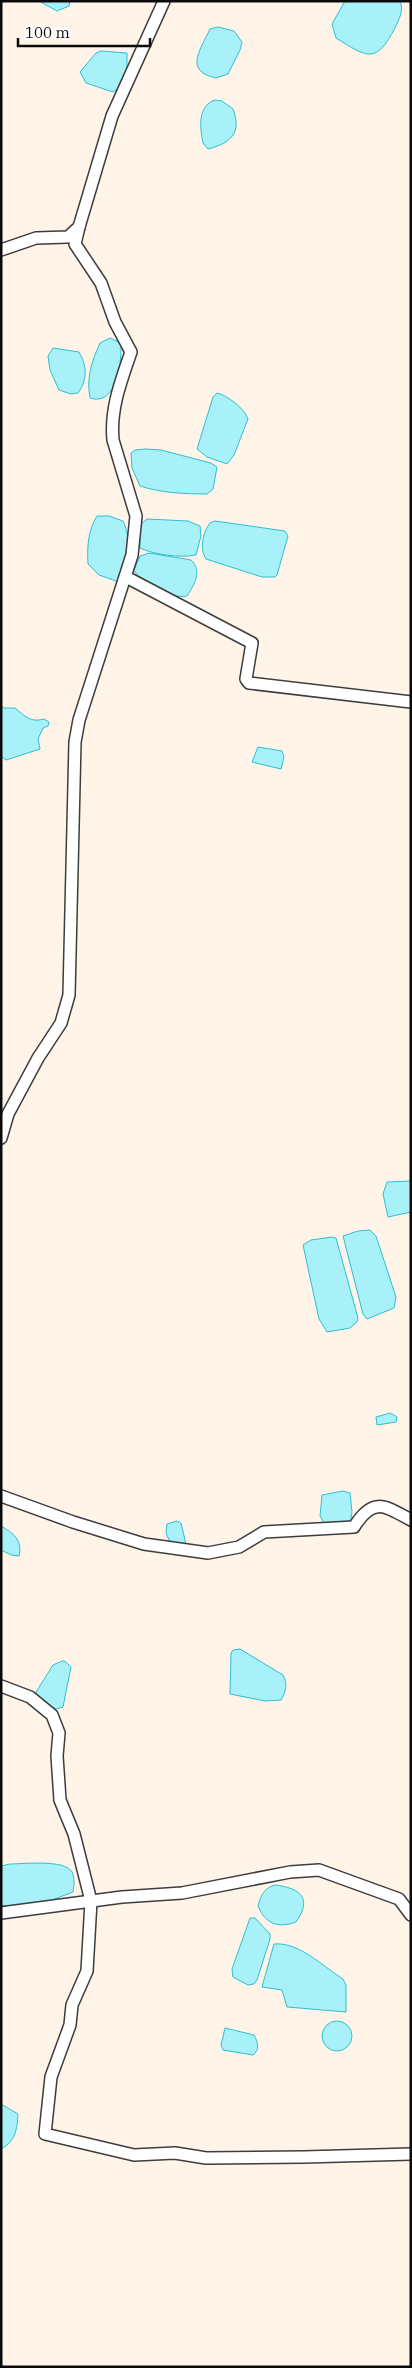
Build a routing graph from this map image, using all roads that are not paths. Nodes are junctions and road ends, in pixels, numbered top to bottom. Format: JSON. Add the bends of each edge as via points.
{"nodes":[{"id":1,"x":164,"y":1,"type":"edge"},
{"id":2,"x":79,"y":227,"type":"junction"},
{"id":3,"x":1,"y":250,"type":"edge"},
{"id":4,"x":126,"y":578,"type":"junction"},
{"id":5,"x":411,"y":702,"type":"edge"},
{"id":6,"x":1,"y":1138,"type":"edge"},
{"id":7,"x":1,"y":1496,"type":"edge"},
{"id":8,"x":411,"y":1520,"type":"edge"},
{"id":9,"x":1,"y":1686,"type":"edge"},
{"id":10,"x":91,"y":1901,"type":"junction"},
{"id":11,"x":1,"y":1913,"type":"edge"},
{"id":12,"x":411,"y":1915,"type":"edge"},
{"id":13,"x":411,"y":2154,"type":"edge"}],
"edges":[{"from":1,"to":2,"type":"street","via":[[112,116]]},
{"from":2,"to":3,"type":"street","via":[[68,237],[36,238]]},
{"from":2,"to":4,"type":"street","via":[[76,244],[101,283],[115,322],[131,352],[112,416],[113,440],[136,516]]},
{"from":4,"to":5,"type":"street","via":[[252,643],[246,679],[249,682]]},
{"from":4,"to":6,"type":"street","via":[[79,720],[75,742],[69,994],[61,1023],[8,1114]]},
{"from":7,"to":8,"type":"street","via":[[144,1544],[208,1553],[239,1547],[264,1532],[354,1527],[363,1513],[381,1506]]},
{"from":9,"to":10,"type":"street","via":[[30,1697],[52,1714],[59,1733],[60,1800],[74,1834]]},
{"from":10,"to":11,"type":"street"},
{"from":10,"to":12,"type":"street","via":[[182,1893],[290,1872],[318,1870],[399,1898]]},
{"from":10,"to":13,"type":"street","via":[[87,1971],[72,2005],[70,2025],[51,2077],[45,2134],[134,2156],[175,2153],[206,2158]]}]}
